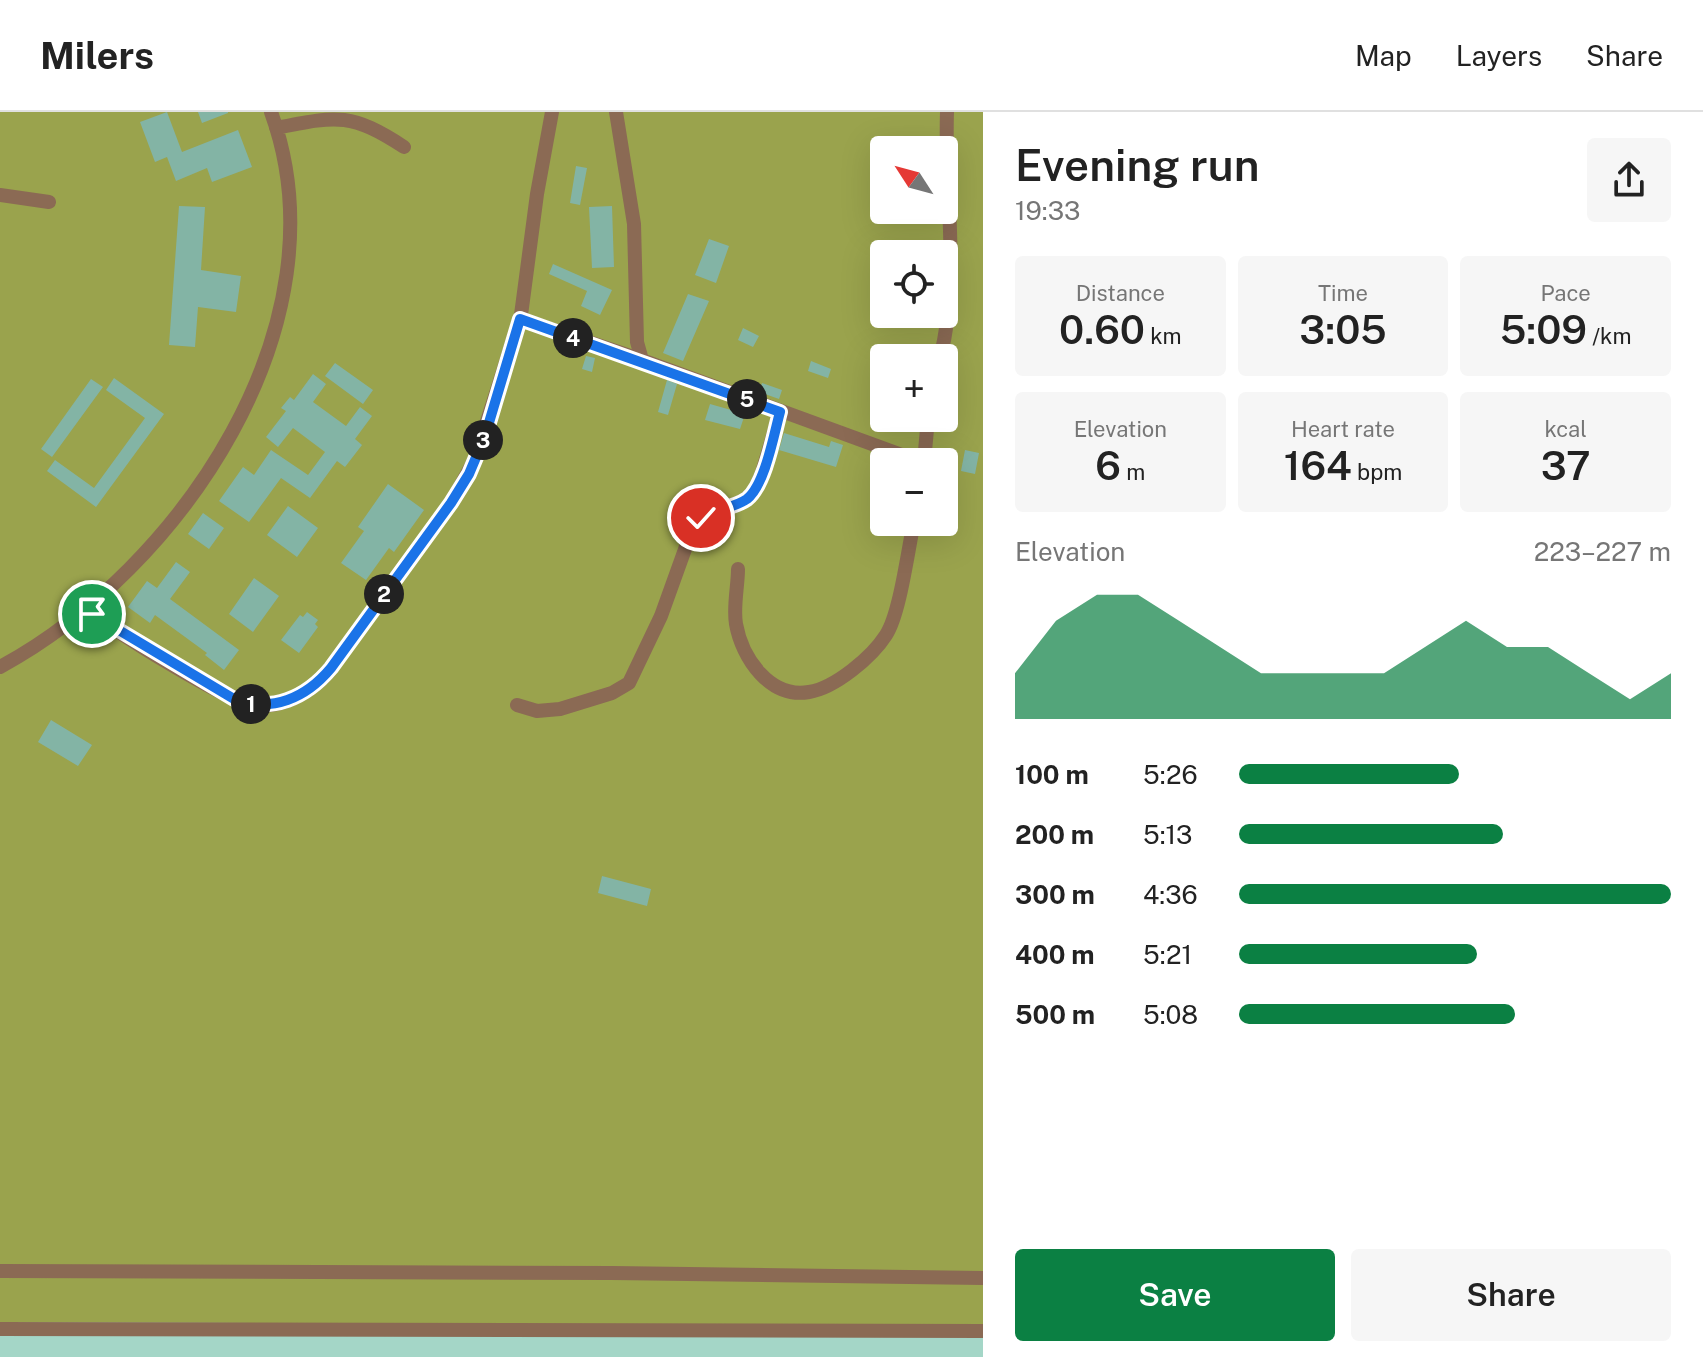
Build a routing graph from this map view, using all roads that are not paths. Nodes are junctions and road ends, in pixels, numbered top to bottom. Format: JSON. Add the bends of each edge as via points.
{"nodes":[{"id":1,"x":271,"y":112,"type":"edge"},
{"id":2,"x":552,"y":112,"type":"edge"},
{"id":3,"x":616,"y":112,"type":"edge"},
{"id":4,"x":947,"y":112,"type":"edge"},
{"id":5,"x":276,"y":128,"type":"junction"},
{"id":6,"x":404,"y":147,"type":"dead end"},
{"id":7,"x":0,"y":195,"type":"edge"},
{"id":8,"x":49,"y":202,"type":"dead end"},
{"id":9,"x":520,"y":319,"type":"junction"},
{"id":10,"x":943,"y":344,"type":"edge"},
{"id":11,"x":642,"y":360,"type":"junction"},
{"id":12,"x":780,"y":412,"type":"junction"},
{"id":13,"x":882,"y":448,"type":"edge"},
{"id":14,"x":911,"y":536,"type":"edge"},
{"id":15,"x":738,"y":569,"type":"dead end"},
{"id":16,"x":86,"y":607,"type":"junction"},
{"id":17,"x":0,"y":649,"type":"edge"},
{"id":18,"x":4,"y":664,"type":"edge"},
{"id":19,"x":517,"y":705,"type":"dead end"},
{"id":20,"x":0,"y":1271,"type":"edge"},
{"id":21,"x":983,"y":1278,"type":"edge"},
{"id":22,"x":0,"y":1329,"type":"edge"},
{"id":23,"x":983,"y":1331,"type":"edge"}],
"edges":[{"from":1,"to":5,"type":"street"},
{"from":2,"to":9,"type":"street"},
{"from":3,"to":11,"type":"street","via":[[633,208]]},
{"from":4,"to":10,"type":"street","via":[[949,285]]},
{"from":5,"to":6,"type":"street","via":[[334,117],[357,119]]},
{"from":5,"to":16,"type":"street","via":[[290,233],[282,305],[267,357],[216,457],[176,515]]},
{"from":7,"to":8,"type":"street"},
{"from":9,"to":11,"type":"street"},
{"from":9,"to":16,"type":"street","via":[[485,436],[461,487],[331,668],[305,693],[256,706],[234,699]]},
{"from":11,"to":12,"type":"street"},
{"from":12,"to":13,"type":"street"},
{"from":12,"to":19,"type":"street","via":[[753,493],[707,514],[693,527],[661,616],[629,683],[560,709],[537,711]]},
{"from":14,"to":15,"type":"street","via":[[887,634],[846,676],[812,692],[794,693],[776,685],[747,657],[736,623]]},
{"from":16,"to":18,"type":"street"},
{"from":17,"to":18,"type":"street"},
{"from":20,"to":21,"type":"street"},
{"from":22,"to":23,"type":"street"}]}
